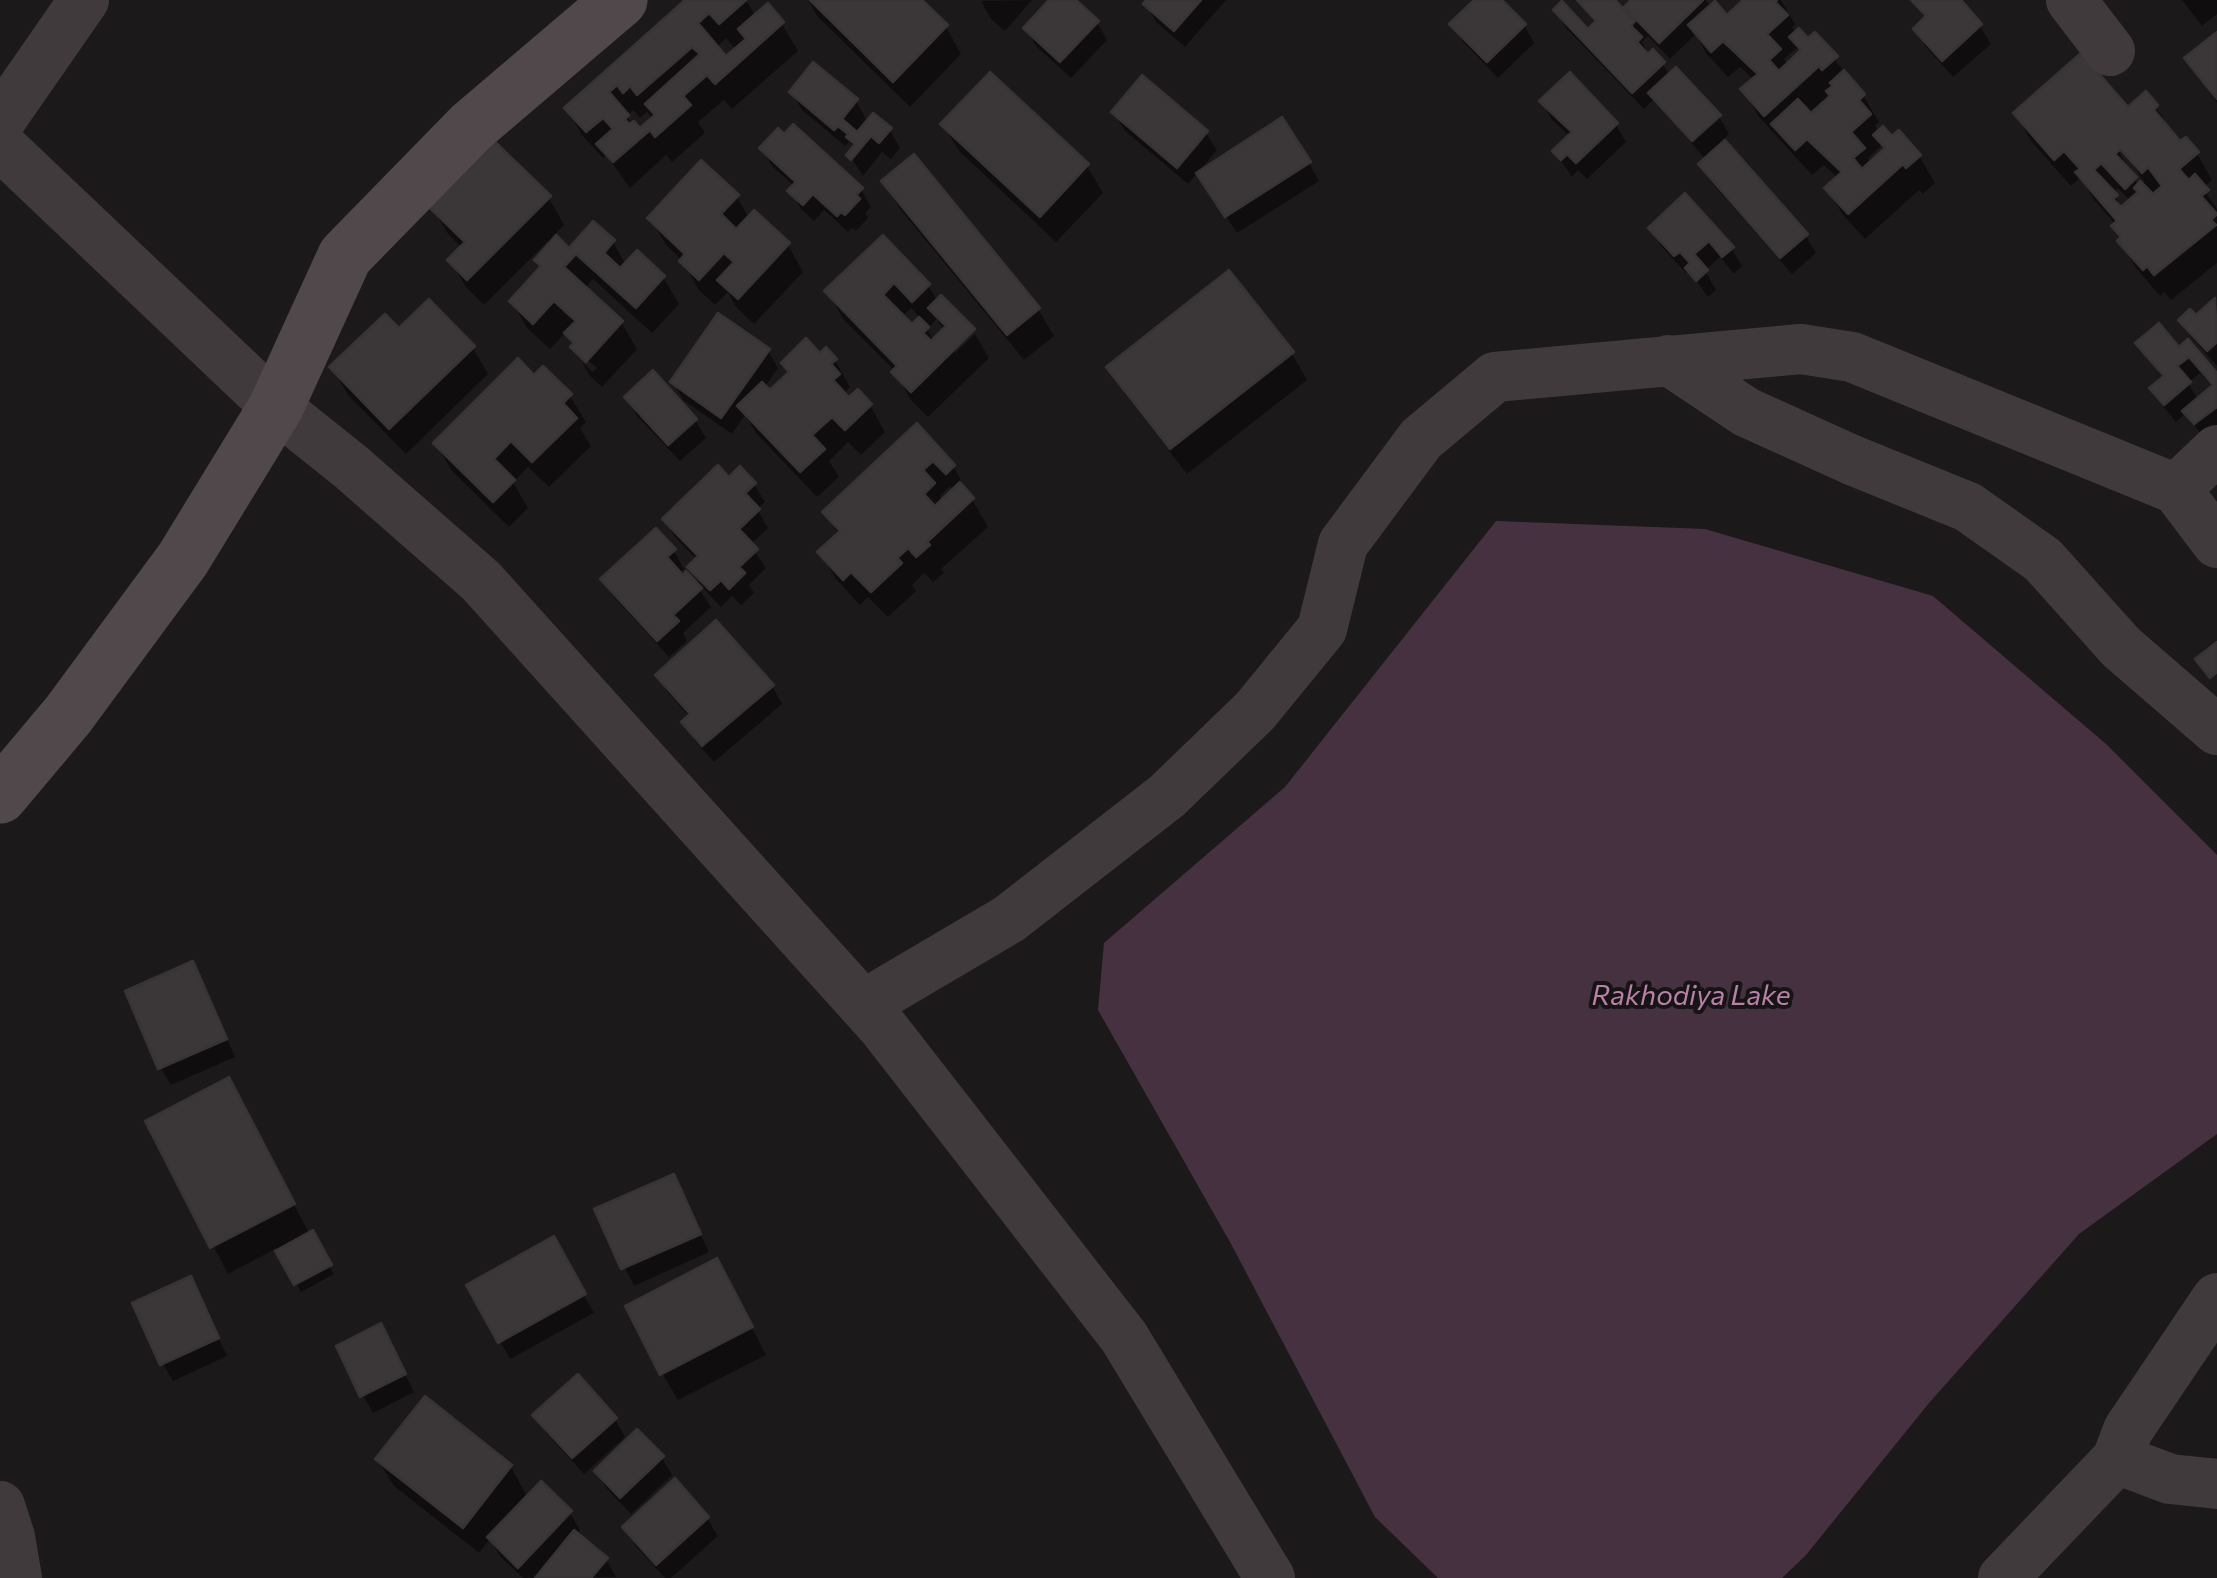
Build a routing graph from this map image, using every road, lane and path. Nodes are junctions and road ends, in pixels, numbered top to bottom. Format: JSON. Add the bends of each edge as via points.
{"nodes":[{"id":1,"x":84,"y":0,"type":"edge"},
{"id":2,"x":620,"y":0,"type":"edge"},
{"id":3,"x":2071,"y":0,"type":"edge"},
{"id":4,"x":2110,"y":51,"type":"dead end"},
{"id":5,"x":0,"y":121,"type":"edge"},
{"id":6,"x":0,"y":145,"type":"edge"},
{"id":7,"x":1668,"y":360,"type":"junction"},
{"id":8,"x":276,"y":407,"type":"junction"},
{"id":9,"x":2217,"y":450,"type":"edge"},
{"id":10,"x":2176,"y":489,"type":"junction"},
{"id":11,"x":2217,"y":543,"type":"edge"},
{"id":12,"x":2217,"y":730,"type":"edge"},
{"id":13,"x":0,"y":796,"type":"edge"},
{"id":14,"x":862,"y":1005,"type":"junction"},
{"id":15,"x":2217,"y":1298,"type":"edge"},
{"id":16,"x":2117,"y":1459,"type":"junction"},
{"id":17,"x":2217,"y":1484,"type":"edge"},
{"id":18,"x":0,"y":1506,"type":"edge"},
{"id":19,"x":17,"y":1578,"type":"edge"},
{"id":20,"x":1270,"y":1578,"type":"edge"},
{"id":21,"x":2002,"y":1578,"type":"edge"}],
"edges":[{"from":1,"to":5,"type":"street"},
{"from":2,"to":8,"type":"street","via":[[471,127],[345,256]]},
{"from":3,"to":4,"type":"street"},
{"from":6,"to":8,"type":"street"},
{"from":7,"to":10,"type":"street","via":[[1800,350],[1852,357]]},
{"from":7,"to":12,"type":"street","via":[[1746,412],[1968,507],[2043,560],[2122,647]]},
{"from":7,"to":14,"type":"street","via":[[1495,377],[1421,439],[1343,544],[1322,630],[1255,711],[1167,796],[1008,919]]},
{"from":8,"to":13,"type":"street","via":[[182,559],[68,716]]},
{"from":8,"to":14,"type":"street","via":[[481,581]]},
{"from":9,"to":10,"type":"street"},
{"from":10,"to":11,"type":"street"},
{"from":14,"to":20,"type":"street","via":[[1124,1337]]},
{"from":15,"to":16,"type":"street","via":[[2128,1430]]},
{"from":16,"to":17,"type":"street","via":[[2170,1479]]},
{"from":16,"to":21,"type":"street"},
{"from":18,"to":19,"type":"street"}]}
